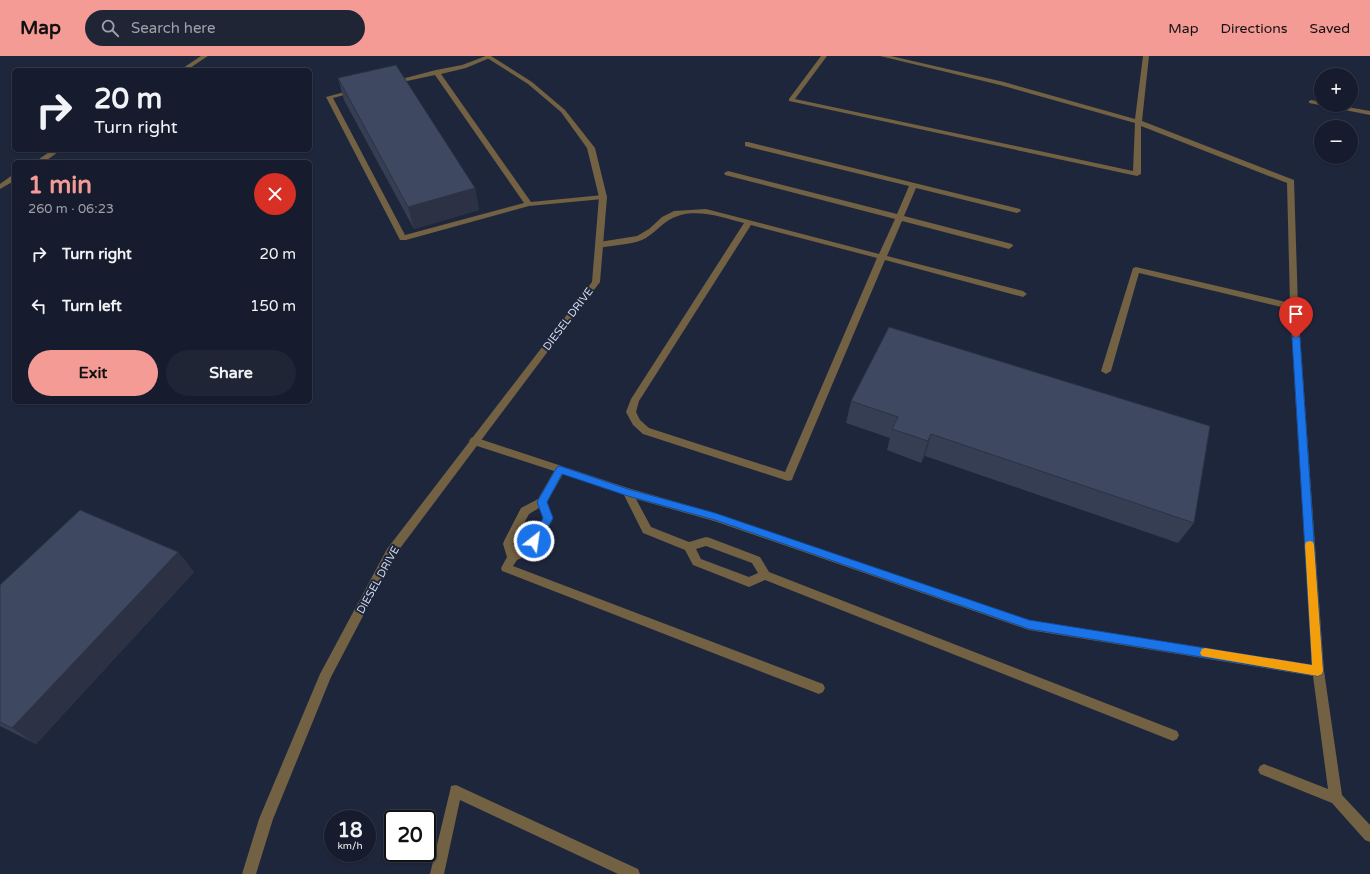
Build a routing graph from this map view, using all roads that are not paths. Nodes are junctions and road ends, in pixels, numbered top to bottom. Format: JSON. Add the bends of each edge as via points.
{"nodes":[{"id":1,"x":205,"y":56,"type":"edge"},
{"id":2,"x":824,"y":56,"type":"edge"},
{"id":3,"x":883,"y":56,"type":"edge"},
{"id":4,"x":1146,"y":56,"type":"edge"},
{"id":5,"x":488,"y":57,"type":"edge"},
{"id":6,"x":186,"y":68,"type":"edge"},
{"id":7,"x":436,"y":72,"type":"junction"},
{"id":8,"x":382,"y":84,"type":"edge"},
{"id":9,"x":360,"y":90,"type":"edge"},
{"id":10,"x":1311,"y":102,"type":"dead end"},
{"id":11,"x":1314,"y":103,"type":"edge"},
{"id":12,"x":1358,"y":111,"type":"edge"},
{"id":13,"x":1370,"y":113,"type":"edge"},
{"id":14,"x":1138,"y":122,"type":"junction"},
{"id":15,"x":748,"y":144,"type":"dead end"},
{"id":16,"x":54,"y":152,"type":"edge"},
{"id":17,"x":42,"y":160,"type":"edge"},
{"id":18,"x":728,"y":174,"type":"dead end"},
{"id":19,"x":12,"y":179,"type":"edge"},
{"id":20,"x":913,"y":185,"type":"junction"},
{"id":21,"x":0,"y":187,"type":"edge"},
{"id":22,"x":603,"y":197,"type":"junction"},
{"id":23,"x":529,"y":204,"type":"junction"},
{"id":24,"x":1017,"y":211,"type":"dead end"},
{"id":25,"x":900,"y":218,"type":"junction"},
{"id":26,"x":749,"y":222,"type":"junction"},
{"id":27,"x":599,"y":245,"type":"junction"},
{"id":28,"x":1009,"y":246,"type":"dead end"},
{"id":29,"x":883,"y":257,"type":"junction"},
{"id":30,"x":1023,"y":294,"type":"dead end"},
{"id":31,"x":1294,"y":307,"type":"junction"},
{"id":32,"x":1106,"y":371,"type":"dead end"},
{"id":33,"x":474,"y":440,"type":"junction"},
{"id":34,"x":560,"y":470,"type":"junction"},
{"id":35,"x":628,"y":492,"type":"junction"},
{"id":36,"x":542,"y":502,"type":"junction"},
{"id":37,"x":689,"y":547,"type":"junction"},
{"id":38,"x":513,"y":557,"type":"junction"},
{"id":39,"x":765,"y":575,"type":"junction"},
{"id":40,"x":1318,"y":671,"type":"junction"},
{"id":41,"x":819,"y":688,"type":"dead end"},
{"id":42,"x":1173,"y":735,"type":"dead end"},
{"id":43,"x":1264,"y":770,"type":"dead end"},
{"id":44,"x":1336,"y":798,"type":"junction"},
{"id":45,"x":1370,"y":835,"type":"edge"},
{"id":46,"x":250,"y":874,"type":"edge"},
{"id":47,"x":437,"y":874,"type":"edge"},
{"id":48,"x":633,"y":874,"type":"edge"}],
"edges":[{"from":1,"to":6,"type":"street"},
{"from":2,"to":14,"type":"street","via":[[791,100],[1137,174]]},
{"from":3,"to":14,"type":"street","via":[[1002,83]]},
{"from":4,"to":14,"type":"street"},
{"from":5,"to":7,"type":"street"},
{"from":5,"to":22,"type":"street","via":[[530,83],[563,111],[591,148]]},
{"from":7,"to":8,"type":"street"},
{"from":7,"to":23,"type":"street"},
{"from":9,"to":23,"type":"street","via":[[329,97],[404,238]]},
{"from":10,"to":11,"type":"street"},
{"from":12,"to":13,"type":"street"},
{"from":14,"to":31,"type":"street","via":[[1291,182]]},
{"from":15,"to":20,"type":"street"},
{"from":16,"to":17,"type":"street"},
{"from":18,"to":25,"type":"street"},
{"from":19,"to":21,"type":"street"},
{"from":20,"to":24,"type":"street"},
{"from":20,"to":25,"type":"street"},
{"from":22,"to":23,"type":"street"},
{"from":22,"to":27,"type":"street"},
{"from":25,"to":28,"type":"street"},
{"from":25,"to":29,"type":"street"},
{"from":26,"to":27,"type":"street","via":[[706,211],[677,213],[665,218],[652,231],[639,238]]},
{"from":26,"to":29,"type":"street"},
{"from":26,"to":29,"type":"street","via":[[634,402],[631,412],[636,422],[646,431],[788,477]]},
{"from":27,"to":33,"type":"street","name":"DIESEL DRIVE","via":[[596,282]]},
{"from":29,"to":30,"type":"street"},
{"from":31,"to":32,"type":"street","via":[[1136,270]]},
{"from":31,"to":40,"type":"street"},
{"from":33,"to":34,"type":"street"},
{"from":33,"to":46,"type":"street","name":"DIESEL DRIVE","via":[[391,552],[326,674],[266,820]]},
{"from":34,"to":35,"type":"street"},
{"from":34,"to":36,"type":"street"},
{"from":35,"to":37,"type":"street","via":[[647,530]]},
{"from":35,"to":40,"type":"street","via":[[715,517],[1029,625]]},
{"from":36,"to":38,"type":"street","via":[[525,511],[508,544]]},
{"from":36,"to":38,"type":"street","via":[[548,518],[529,550]]},
{"from":37,"to":39,"type":"street","via":[[706,541],[756,560]]},
{"from":37,"to":39,"type":"street","via":[[697,562],[749,582]]},
{"from":38,"to":41,"type":"street","via":[[506,568]]},
{"from":39,"to":42,"type":"street"},
{"from":40,"to":44,"type":"street"},
{"from":43,"to":44,"type":"street"},
{"from":44,"to":45,"type":"street"},
{"from":47,"to":48,"type":"street","via":[[456,791]]}]}
